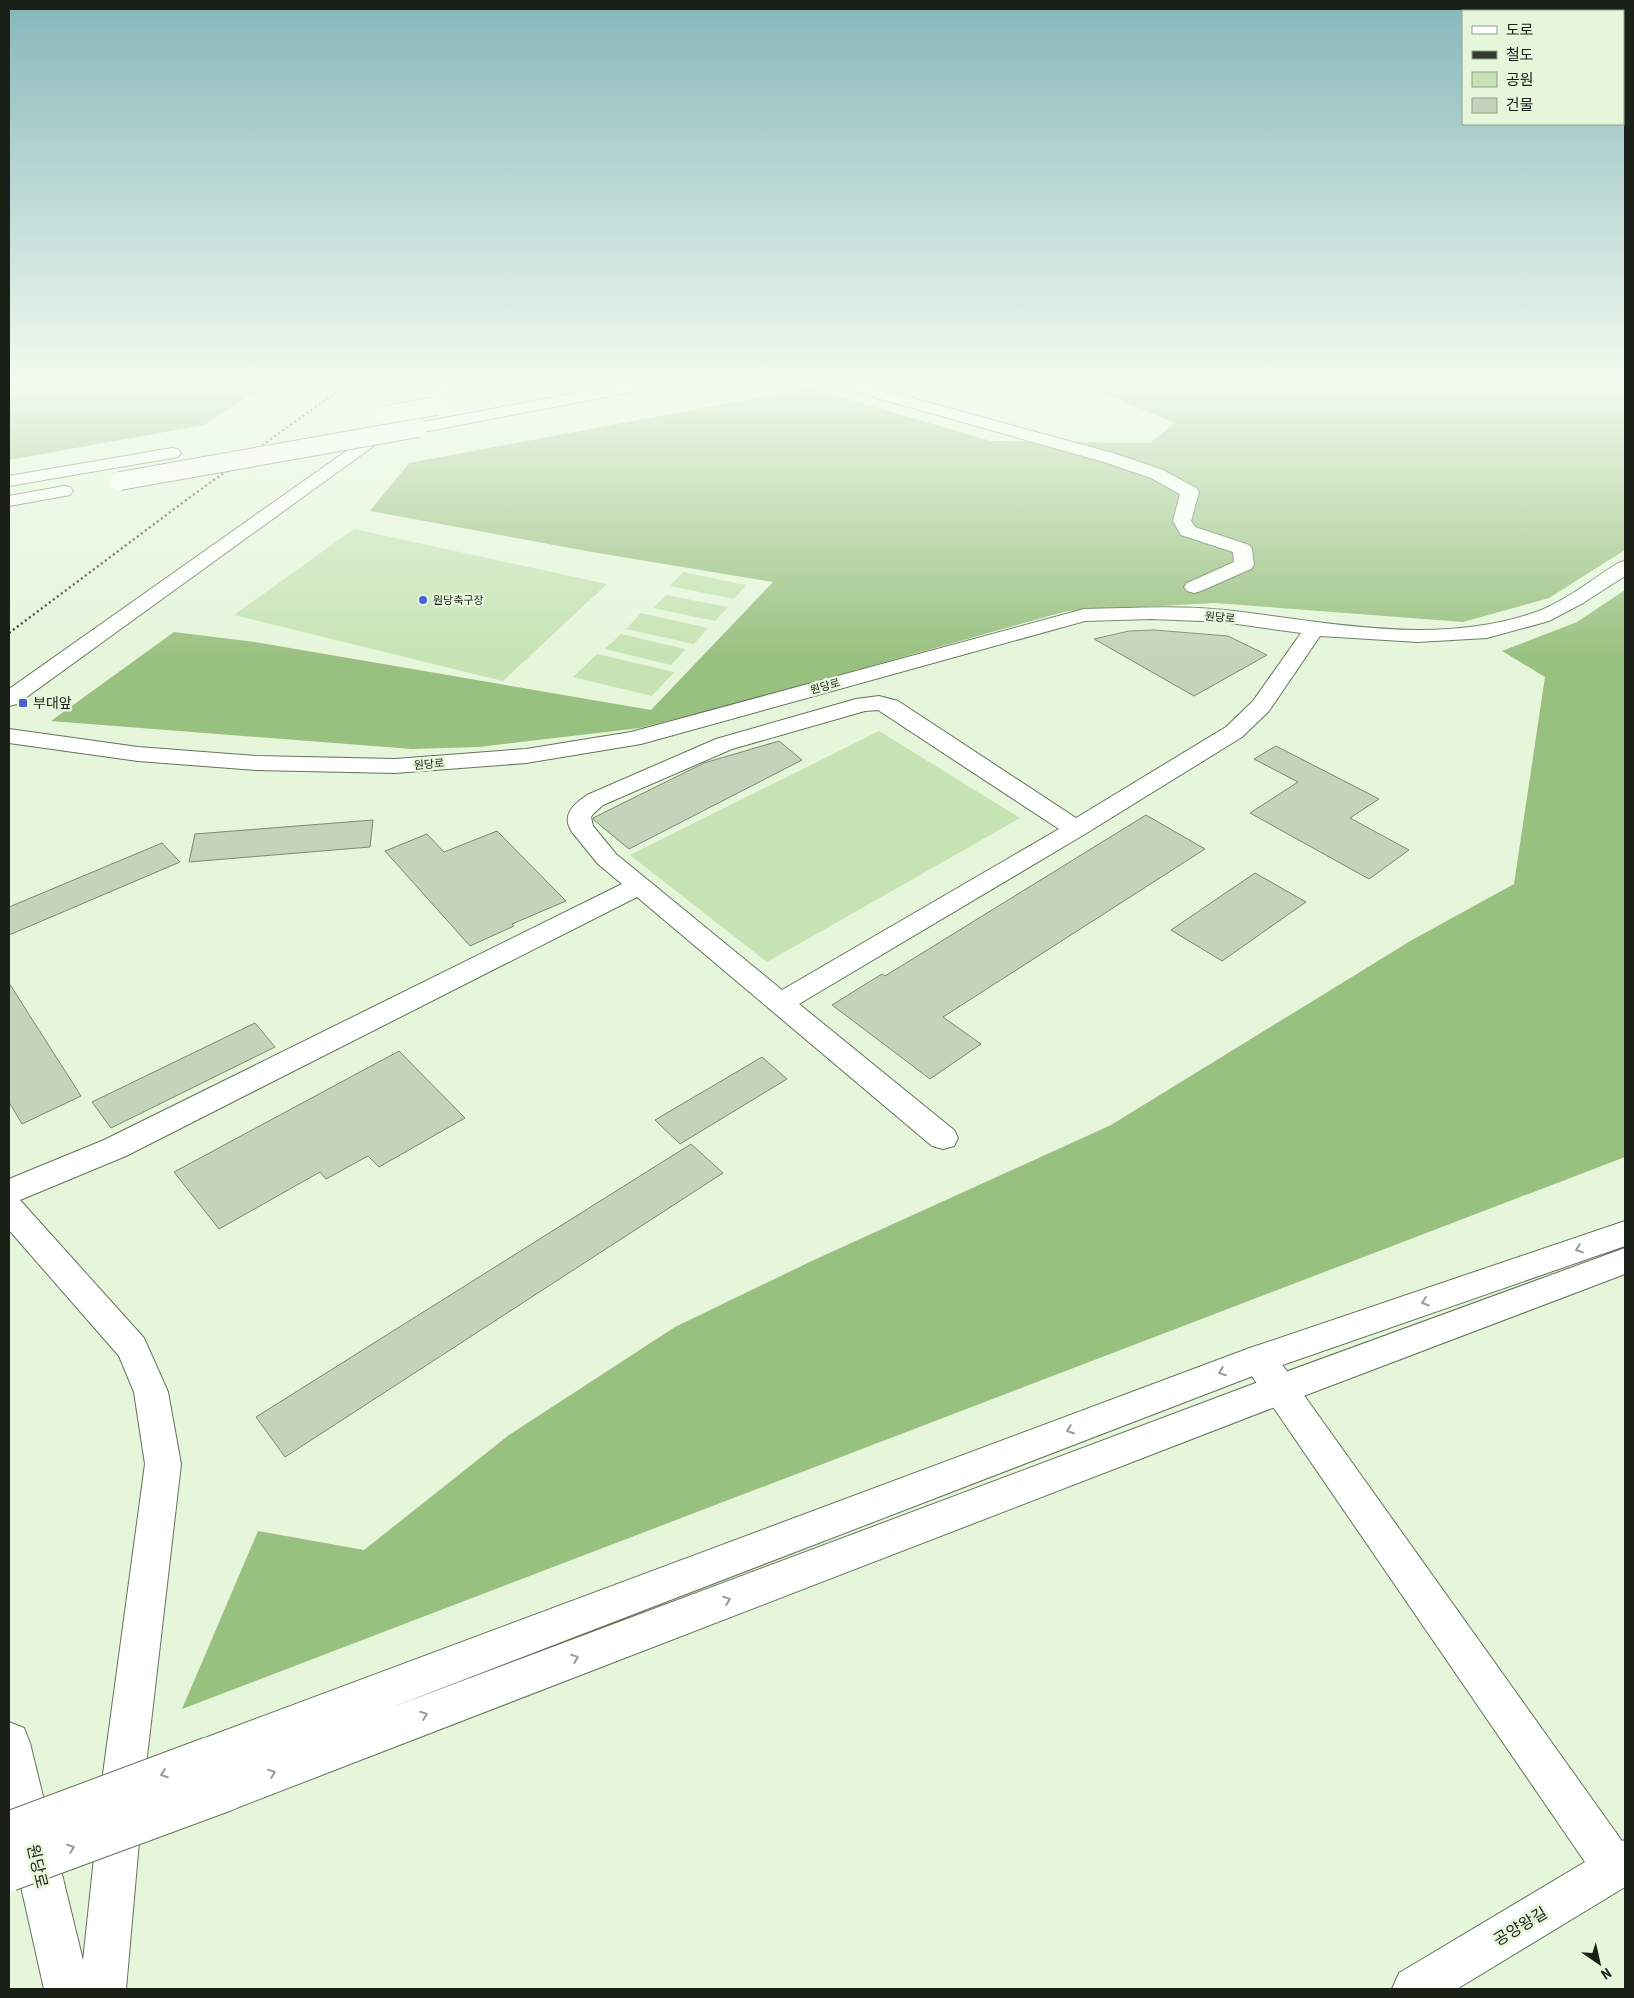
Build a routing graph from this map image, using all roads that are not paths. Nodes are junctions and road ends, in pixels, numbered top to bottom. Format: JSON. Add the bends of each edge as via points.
{"nodes":[{"id":1,"x":43,"y":475,"type":"edge"},
{"id":2,"x":152,"y":475,"type":"edge"},
{"id":3,"x":323,"y":475,"type":"edge"},
{"id":4,"x":1159,"y":475,"type":"edge"},
{"id":5,"x":9,"y":481,"type":"edge"},
{"id":6,"x":102,"y":484,"type":"dead end"},
{"id":7,"x":83,"y":488,"type":"dead end"},
{"id":8,"x":9,"y":501,"type":"edge"},
{"id":9,"x":1625,"y":568,"type":"edge"},
{"id":10,"x":1194,"y":587,"type":"dead end"},
{"id":11,"x":1314,"y":629,"type":"junction"},
{"id":12,"x":9,"y":699,"type":"edge"},
{"id":13,"x":9,"y":736,"type":"edge"},
{"id":14,"x":1076,"y":829,"type":"junction"},
{"id":15,"x":639,"y":886,"type":"junction"},
{"id":16,"x":780,"y":1003,"type":"junction"},
{"id":17,"x":943,"y":1138,"type":"dead end"},
{"id":18,"x":9,"y":1192,"type":"edge"},
{"id":19,"x":9,"y":1209,"type":"edge"},
{"id":20,"x":1625,"y":1233,"type":"edge"},
{"id":21,"x":1625,"y":1261,"type":"edge"},
{"id":22,"x":1259,"y":1359,"type":"junction"},
{"id":23,"x":1281,"y":1389,"type":"junction"},
{"id":24,"x":9,"y":1743,"type":"edge"},
{"id":25,"x":218,"y":1774,"type":"junction"},
{"id":26,"x":9,"y":1832,"type":"edge"},
{"id":27,"x":1620,"y":1865,"type":"edge"},
{"id":28,"x":9,"y":1871,"type":"edge"},
{"id":29,"x":67,"y":1989,"type":"edge"},
{"id":30,"x":103,"y":1989,"type":"edge"},
{"id":31,"x":1415,"y":1989,"type":"edge"}],
"edges":[{"from":1,"to":5,"type":"main road"},
{"from":2,"to":6,"type":"main road","bridge":true},
{"from":3,"to":12,"type":"main road"},
{"from":4,"to":10,"type":"main road","via":[[1190,492],[1182,521],[1188,531],[1242,550],[1244,565]]},
{"from":7,"to":8,"type":"main road"},
{"from":9,"to":11,"type":"main road","name":"원당로","via":[[1542,617],[1487,632],[1418,636]]},
{"from":11,"to":13,"type":"main road","name":"원당로","via":[[1223,616],[1084,615],[633,738],[526,756],[394,766],[256,763],[138,754]]},
{"from":11,"to":14,"type":"main road","via":[[1262,706],[1234,732]]},
{"from":14,"to":15,"type":"main road","via":[[890,706],[864,704],[724,744],[620,788],[582,810],[579,817],[581,827],[591,841]]},
{"from":14,"to":16,"type":"main road"},
{"from":15,"to":16,"type":"main road"},
{"from":15,"to":18,"type":"main road","via":[[115,1148]]},
{"from":16,"to":17,"type":"main road"},
{"from":19,"to":30,"type":"main road","via":[[132,1348],[152,1392],[163,1464],[124,1774]]},
{"from":20,"to":22,"type":"main road","one_way":true},
{"from":21,"to":23,"type":"main road"},
{"from":22,"to":23,"type":"main road"},
{"from":22,"to":25,"type":"main road","one_way":true},
{"from":25,"to":23,"type":"main road","one_way":true},
{"from":23,"to":27,"type":"main road"},
{"from":24,"to":29,"type":"main road","name":"원당로"},
{"from":25,"to":26,"type":"main road","one_way":true,"bridge":true},
{"from":28,"to":25,"type":"main road","one_way":true,"bridge":true},
{"from":27,"to":31,"type":"main road","name":"공양왕길"}]}
